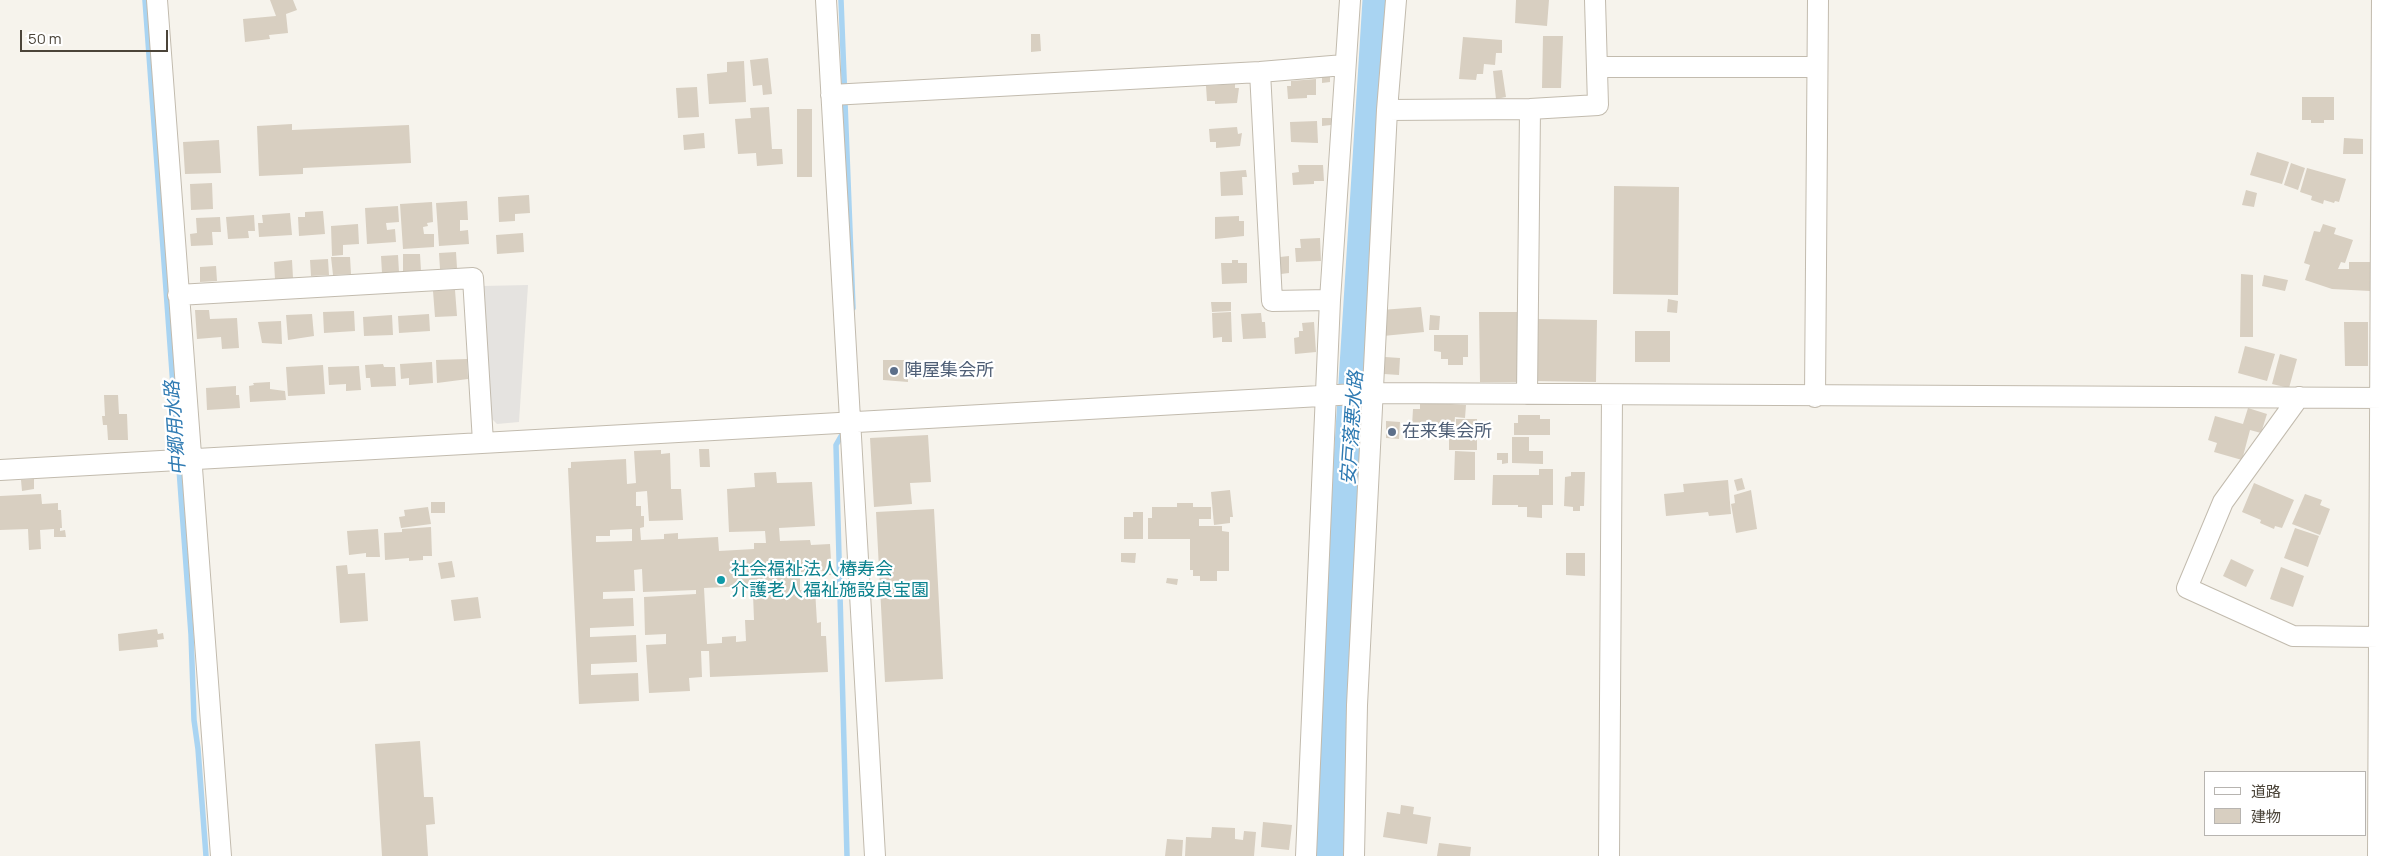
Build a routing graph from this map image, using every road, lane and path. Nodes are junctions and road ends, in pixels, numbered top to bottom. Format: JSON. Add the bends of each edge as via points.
{"nodes":[{"id":1,"x":157,"y":0,"type":"edge"},
{"id":2,"x":826,"y":0,"type":"edge"},
{"id":3,"x":1350,"y":0,"type":"edge"},
{"id":4,"x":1396,"y":0,"type":"edge"},
{"id":5,"x":1595,"y":0,"type":"edge"},
{"id":6,"x":1818,"y":0,"type":"edge"},
{"id":7,"x":2382,"y":0,"type":"edge"},
{"id":8,"x":1344,"y":65,"type":"junction"},
{"id":9,"x":1597,"y":67,"type":"junction"},
{"id":10,"x":1818,"y":67,"type":"junction"},
{"id":11,"x":1260,"y":72,"type":"junction"},
{"id":12,"x":830,"y":94,"type":"junction"},
{"id":13,"x":1530,"y":109,"type":"junction"},
{"id":14,"x":1387,"y":110,"type":"junction"},
{"id":15,"x":178,"y":295,"type":"junction"},
{"id":16,"x":1330,"y":300,"type":"junction"},
{"id":17,"x":1370,"y":393,"type":"junction"},
{"id":18,"x":1527,"y":394,"type":"junction"},
{"id":19,"x":1332,"y":395,"type":"junction"},
{"id":20,"x":1612,"y":395,"type":"junction"},
{"id":21,"x":1815,"y":396,"type":"junction"},
{"id":22,"x":2299,"y":397,"type":"junction"},
{"id":23,"x":2383,"y":398,"type":"edge"},
{"id":24,"x":852,"y":422,"type":"junction"},
{"id":25,"x":483,"y":442,"type":"junction"},
{"id":26,"x":190,"y":458,"type":"junction"},
{"id":27,"x":0,"y":470,"type":"edge"},
{"id":28,"x":2379,"y":637,"type":"junction"},
{"id":29,"x":221,"y":856,"type":"edge"},
{"id":30,"x":875,"y":856,"type":"edge"},
{"id":31,"x":1306,"y":856,"type":"edge"},
{"id":32,"x":1354,"y":856,"type":"edge"},
{"id":33,"x":1610,"y":856,"type":"edge"},
{"id":34,"x":2378,"y":856,"type":"edge"}],
"edges":[{"from":1,"to":15,"type":"street"},
{"from":2,"to":12,"type":"street"},
{"from":3,"to":8,"type":"street"},
{"from":4,"to":14,"type":"street"},
{"from":5,"to":9,"type":"street"},
{"from":6,"to":10,"type":"street"},
{"from":7,"to":23,"type":"street"},
{"from":8,"to":11,"type":"street"},
{"from":8,"to":16,"type":"street"},
{"from":9,"to":10,"type":"street"},
{"from":9,"to":13,"type":"street","via":[[1598,105]]},
{"from":10,"to":21,"type":"street"},
{"from":11,"to":12,"type":"street"},
{"from":11,"to":16,"type":"street","via":[[1272,300]]},
{"from":12,"to":24,"type":"street"},
{"from":13,"to":14,"type":"street"},
{"from":13,"to":18,"type":"street"},
{"from":14,"to":17,"type":"street"},
{"from":15,"to":25,"type":"street","via":[[473,278]]},
{"from":15,"to":26,"type":"street"},
{"from":16,"to":19,"type":"street"},
{"from":17,"to":18,"type":"street"},
{"from":17,"to":19,"type":"street"},
{"from":17,"to":32,"type":"street"},
{"from":18,"to":20,"type":"street"},
{"from":19,"to":24,"type":"street"},
{"from":19,"to":31,"type":"street"},
{"from":20,"to":21,"type":"street"},
{"from":20,"to":33,"type":"street"},
{"from":21,"to":22,"type":"street"},
{"from":22,"to":23,"type":"street"},
{"from":22,"to":28,"type":"street","via":[[2223,502],[2187,588],[2292,636]]},
{"from":23,"to":28,"type":"street"},
{"from":24,"to":25,"type":"street"},
{"from":24,"to":30,"type":"street"},
{"from":25,"to":26,"type":"street"},
{"from":26,"to":27,"type":"street"},
{"from":26,"to":29,"type":"street"},
{"from":28,"to":34,"type":"street"}]}
